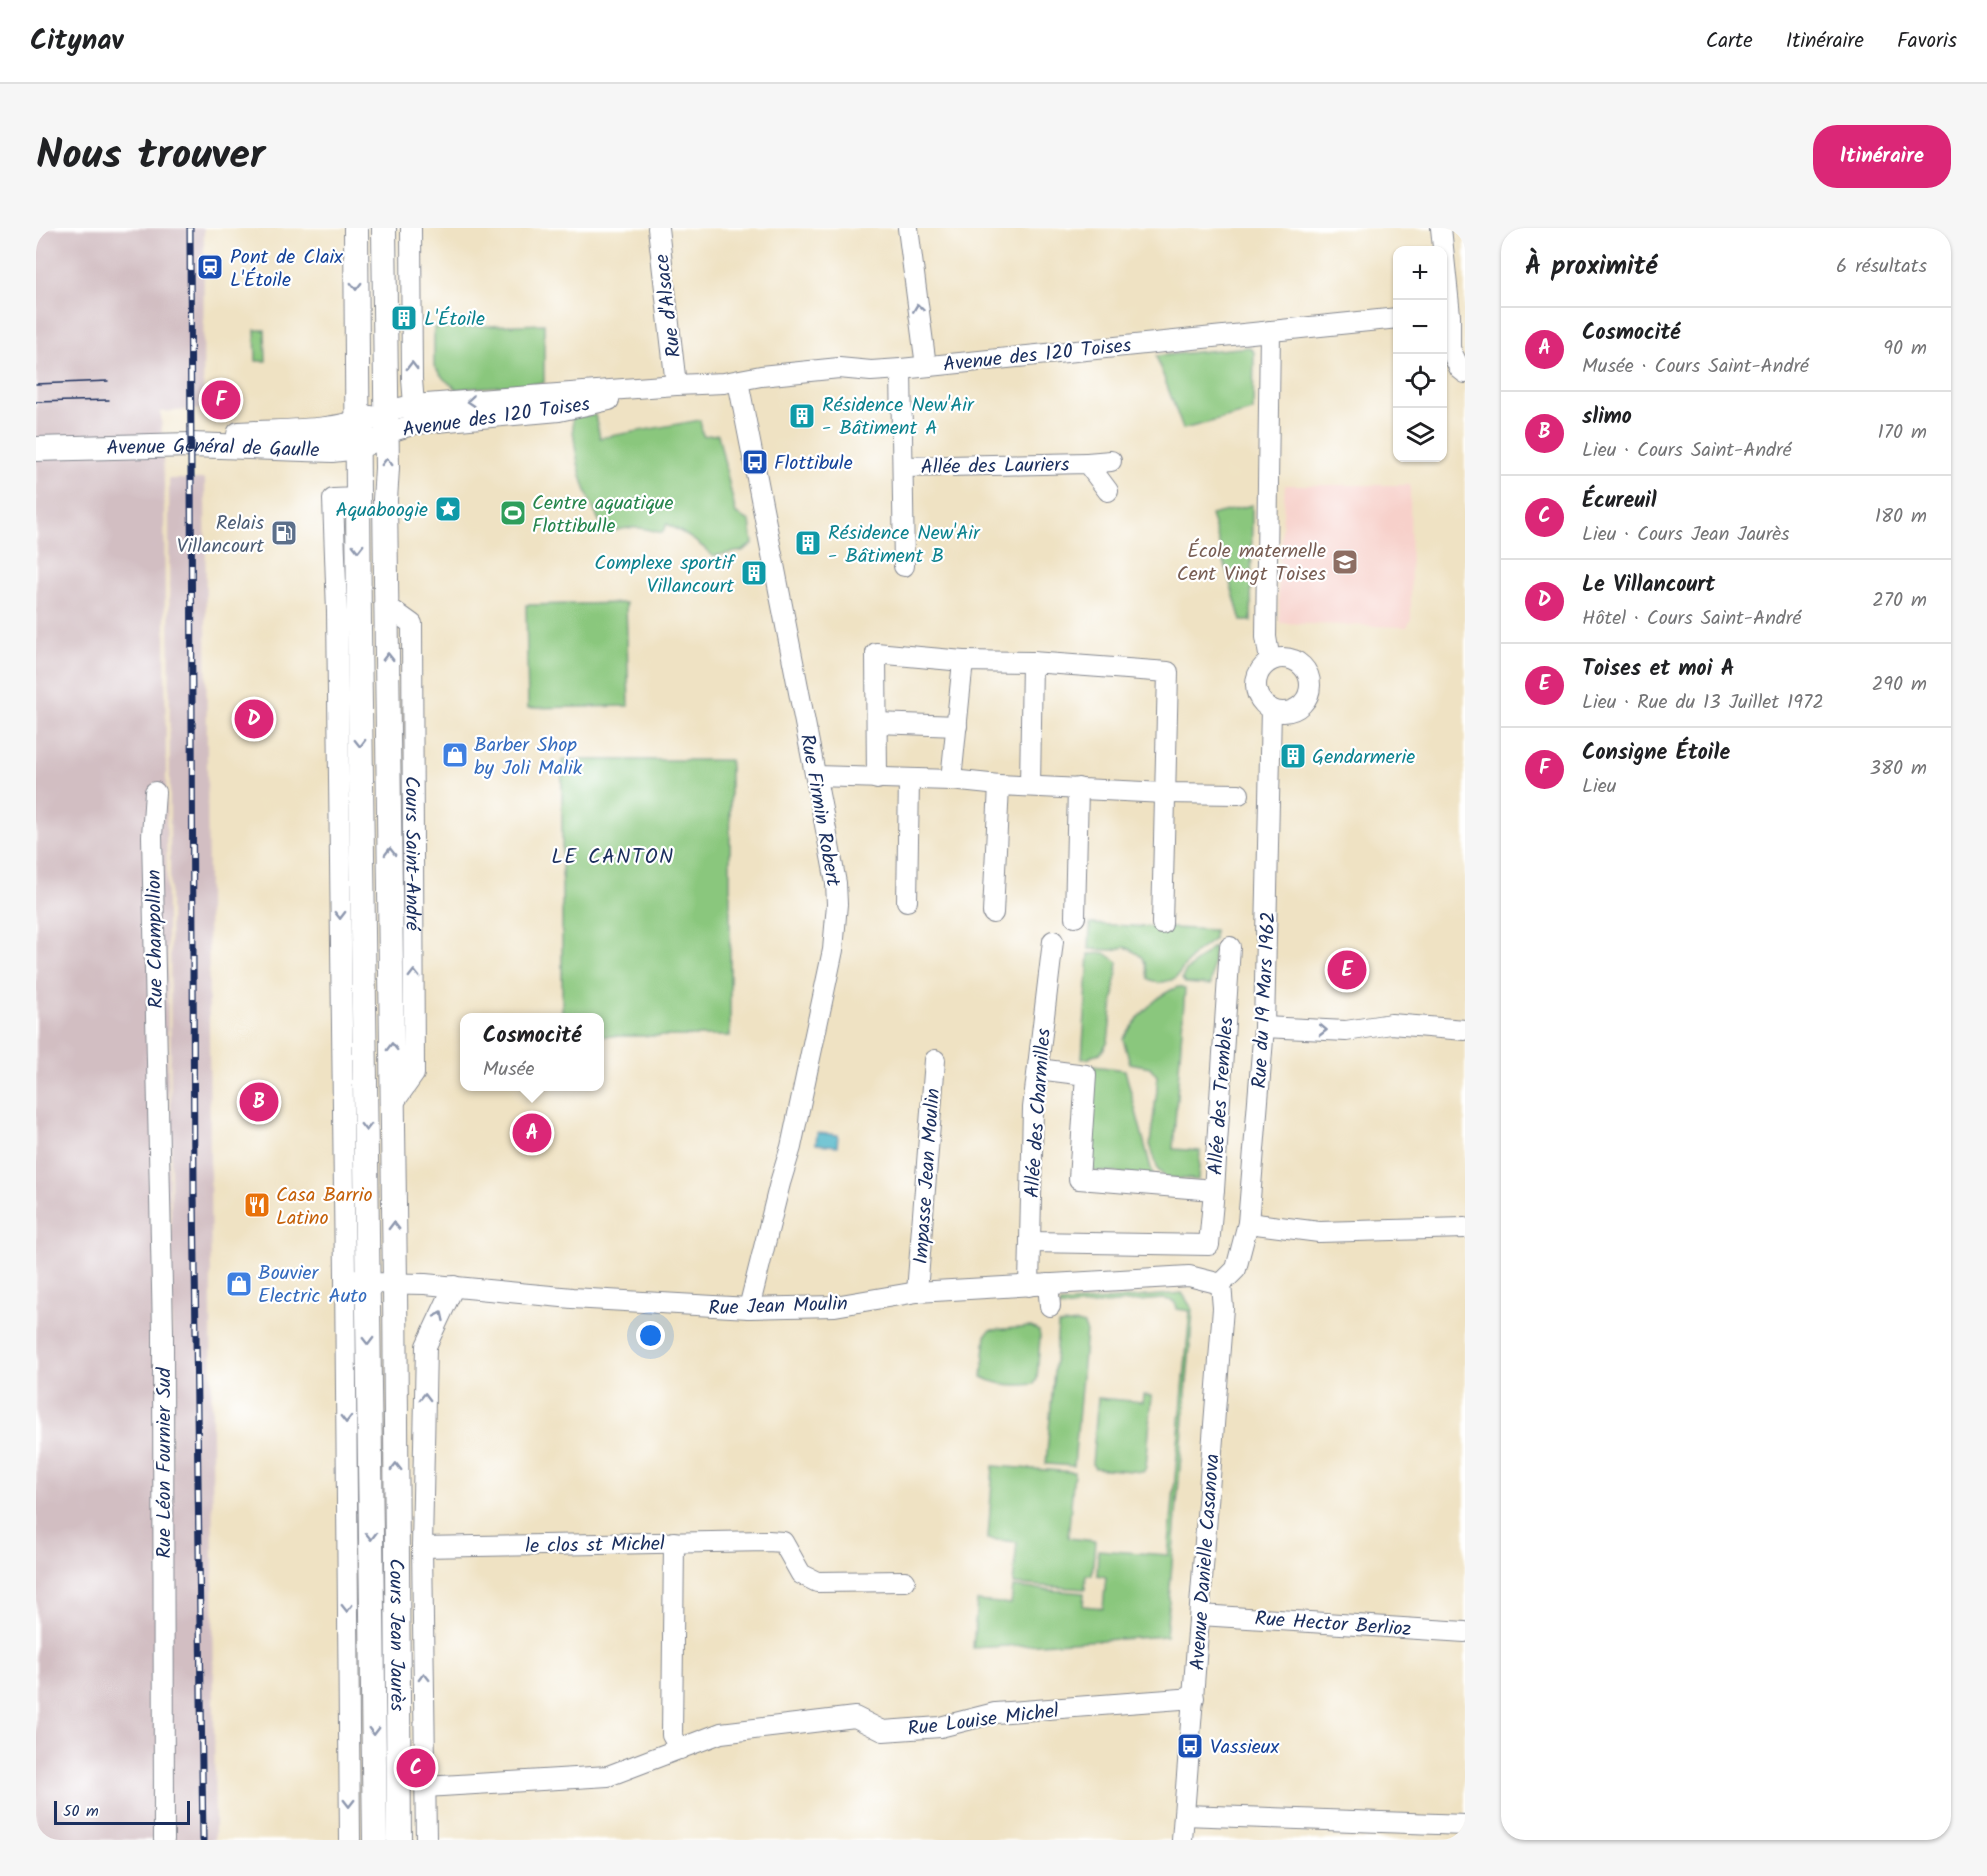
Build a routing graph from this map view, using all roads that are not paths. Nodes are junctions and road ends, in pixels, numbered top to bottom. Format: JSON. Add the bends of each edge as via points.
{"nodes":[{"id":1,"x":356,"y":228,"type":"edge"},
{"id":2,"x":384,"y":228,"type":"edge"},
{"id":3,"x":411,"y":228,"type":"edge"},
{"id":4,"x":658,"y":228,"type":"edge"},
{"id":5,"x":908,"y":228,"type":"edge"},
{"id":6,"x":1441,"y":228,"type":"edge"},
{"id":7,"x":1452,"y":314,"type":"edge"},
{"id":8,"x":1393,"y":318,"type":"edge"},
{"id":9,"x":1465,"y":328,"type":"edge"},
{"id":10,"x":1270,"y":330,"type":"junction"},
{"id":11,"x":926,"y":366,"type":"junction"},
{"id":12,"x":901,"y":369,"type":"junction"},
{"id":13,"x":1465,"y":373,"type":"edge"},
{"id":14,"x":738,"y":381,"type":"junction"},
{"id":15,"x":676,"y":385,"type":"junction"},
{"id":16,"x":414,"y":414,"type":"junction"},
{"id":17,"x":386,"y":422,"type":"junction"},
{"id":18,"x":358,"y":436,"type":"junction"},
{"id":19,"x":36,"y":441,"type":"edge"},
{"id":20,"x":36,"y":449,"type":"edge"},
{"id":21,"x":1111,"y":461,"type":"dead end"},
{"id":22,"x":1087,"y":463,"type":"junction"},
{"id":23,"x":904,"y":467,"type":"junction"},
{"id":24,"x":1108,"y":491,"type":"dead end"},
{"id":25,"x":358,"y":498,"type":"junction"},
{"id":26,"x":904,"y":566,"type":"dead end"},
{"id":27,"x":337,"y":612,"type":"junction"},
{"id":28,"x":359,"y":629,"type":"junction"},
{"id":29,"x":963,"y":661,"type":"junction"},
{"id":30,"x":1270,"y":661,"type":"junction"},
{"id":31,"x":1032,"y":662,"type":"junction"},
{"id":32,"x":1271,"y":709,"type":"junction"},
{"id":33,"x":877,"y":723,"type":"junction"},
{"id":34,"x":957,"y":726,"type":"junction"},
{"id":35,"x":816,"y":776,"type":"junction"},
{"id":36,"x":877,"y":779,"type":"junction"},
{"id":37,"x":909,"y":780,"type":"junction"},
{"id":38,"x":951,"y":780,"type":"junction"},
{"id":39,"x":999,"y":785,"type":"junction"},
{"id":40,"x":1030,"y":786,"type":"junction"},
{"id":41,"x":1078,"y":789,"type":"junction"},
{"id":42,"x":155,"y":792,"type":"dead end"},
{"id":43,"x":1165,"y":793,"type":"junction"},
{"id":44,"x":1239,"y":794,"type":"dead end"},
{"id":45,"x":907,"y":901,"type":"dead end"},
{"id":46,"x":993,"y":913,"type":"dead end"},
{"id":47,"x":1075,"y":917,"type":"dead end"},
{"id":48,"x":1162,"y":924,"type":"dead end"},
{"id":49,"x":363,"y":940,"type":"junction"},
{"id":50,"x":1053,"y":941,"type":"dead end"},
{"id":51,"x":1230,"y":947,"type":"dead end"},
{"id":52,"x":341,"y":995,"type":"junction"},
{"id":53,"x":1264,"y":1028,"type":"junction"},
{"id":54,"x":1465,"y":1030,"type":"edge"},
{"id":55,"x":934,"y":1060,"type":"dead end"},
{"id":56,"x":1038,"y":1069,"type":"junction"},
{"id":57,"x":158,"y":1085,"type":"joint"},
{"id":58,"x":393,"y":1168,"type":"joint"},
{"id":59,"x":1214,"y":1190,"type":"junction"},
{"id":60,"x":1248,"y":1223,"type":"junction"},
{"id":61,"x":1465,"y":1228,"type":"edge"},
{"id":62,"x":1030,"y":1242,"type":"junction"},
{"id":63,"x":345,"y":1276,"type":"junction"},
{"id":64,"x":368,"y":1282,"type":"junction"},
{"id":65,"x":395,"y":1283,"type":"junction"},
{"id":66,"x":1221,"y":1284,"type":"junction"},
{"id":67,"x":1038,"y":1285,"type":"junction"},
{"id":68,"x":454,"y":1287,"type":"junction"},
{"id":69,"x":917,"y":1292,"type":"junction"},
{"id":70,"x":1050,"y":1306,"type":"dead end"},
{"id":71,"x":749,"y":1308,"type":"junction"},
{"id":72,"x":395,"y":1429,"type":"junction"},
{"id":73,"x":423,"y":1448,"type":"junction"},
{"id":74,"x":370,"y":1462,"type":"junction"},
{"id":75,"x":347,"y":1487,"type":"junction"},
{"id":76,"x":674,"y":1542,"type":"junction"},
{"id":77,"x":422,"y":1547,"type":"junction"},
{"id":78,"x":905,"y":1581,"type":"dead end"},
{"id":79,"x":1200,"y":1615,"type":"junction"},
{"id":80,"x":1465,"y":1632,"type":"edge"},
{"id":81,"x":1194,"y":1698,"type":"junction"},
{"id":82,"x":680,"y":1749,"type":"junction"},
{"id":83,"x":425,"y":1787,"type":"junction"},
{"id":84,"x":1184,"y":1815,"type":"junction"},
{"id":85,"x":1465,"y":1825,"type":"edge"},
{"id":86,"x":164,"y":1840,"type":"edge"},
{"id":87,"x":350,"y":1840,"type":"edge"},
{"id":88,"x":375,"y":1840,"type":"edge"},
{"id":89,"x":399,"y":1840,"type":"edge"},
{"id":90,"x":426,"y":1840,"type":"edge"},
{"id":91,"x":1182,"y":1840,"type":"edge"}],
"edges":[{"from":1,"to":18,"type":"main road","one_way":true},
{"from":2,"to":17,"type":"main road","name":"Cours Saint-André"},
{"from":16,"to":3,"type":"street","one_way":true},
{"from":4,"to":15,"type":"street","name":"Rue d'Alsace"},
{"from":11,"to":5,"type":"street","one_way":true},
{"from":6,"to":7,"type":"street"},
{"from":7,"to":9,"type":"street"},
{"from":7,"to":13,"type":"street","via":[[1450,349]]},
{"from":8,"to":10,"type":"street","name":"Avenue des 120 Toises"},
{"from":10,"to":11,"type":"street","name":"Avenue des 120 Toises"},
{"from":10,"to":30,"type":"street","via":[[1266,637]]},
{"from":11,"to":12,"type":"street","name":"Avenue des 120 Toises"},
{"from":12,"to":14,"type":"street","name":"Avenue des 120 Toises","via":[[839,368]]},
{"from":12,"to":23,"type":"street"},
{"from":14,"to":15,"type":"street","name":"Avenue des 120 Toises"},
{"from":14,"to":35,"type":"street","name":"Rue Firmin Robert"},
{"from":15,"to":16,"type":"street","name":"Avenue des 120 Toises"},
{"from":16,"to":17,"type":"street","name":"Avenue des 120 Toises"},
{"from":17,"to":18,"type":"main road","name":"Avenue Général de Gaulle"},
{"from":58,"to":17,"type":"main road","name":"Cours Saint-André","one_way":true},
{"from":18,"to":19,"type":"main road","name":"Avenue Général de Gaulle","via":[[324,429]]},
{"from":18,"to":20,"type":"main road","name":"Avenue Général de Gaulle","via":[[300,450],[191,445]]},
{"from":18,"to":25,"type":"main road"},
{"from":21,"to":22,"type":"street","name":"Allée des Lauriers"},
{"from":22,"to":23,"type":"street","name":"Allée des Lauriers"},
{"from":22,"to":24,"type":"street","name":"Allée des Lauriers"},
{"from":23,"to":26,"type":"street"},
{"from":25,"to":27,"type":"street","via":[[333,499]]},
{"from":25,"to":28,"type":"main road","one_way":true},
{"from":27,"to":28,"type":"street"},
{"from":27,"to":52,"type":"street","one_way":true},
{"from":28,"to":49,"type":"main road","one_way":true},
{"from":29,"to":31,"type":"street"},
{"from":29,"to":33,"type":"street","via":[[876,653]]},
{"from":29,"to":34,"type":"street"},
{"from":30,"to":32,"type":"street","via":[[1259,671],[1256,686],[1260,700]]},
{"from":30,"to":32,"type":"street","via":[[1284,657],[1298,662],[1307,672],[1310,686],[1299,707],[1287,712]]},
{"from":31,"to":40,"type":"street"},
{"from":31,"to":43,"type":"street","via":[[1168,672]]},
{"from":32,"to":53,"type":"street","name":"Rue du 19 Mars 1962"},
{"from":33,"to":34,"type":"street"},
{"from":33,"to":36,"type":"street"},
{"from":34,"to":38,"type":"street"},
{"from":35,"to":36,"type":"street"},
{"from":35,"to":71,"type":"street","name":"Rue Firmin Robert","via":[[836,883],[833,950],[791,1147]]},
{"from":36,"to":37,"type":"street"},
{"from":37,"to":38,"type":"street"},
{"from":37,"to":45,"type":"street"},
{"from":38,"to":39,"type":"street"},
{"from":39,"to":40,"type":"street"},
{"from":39,"to":46,"type":"street"},
{"from":40,"to":41,"type":"street"},
{"from":41,"to":43,"type":"street"},
{"from":41,"to":47,"type":"street"},
{"from":42,"to":57,"type":"street","name":"Rue Champollion","via":[[152,836]]},
{"from":43,"to":44,"type":"street"},
{"from":43,"to":48,"type":"street"},
{"from":49,"to":52,"type":"street","via":[[350,960],[351,978]]},
{"from":49,"to":64,"type":"main road","name":"Cours Jean Jaurès","one_way":true},
{"from":50,"to":56,"type":"street","name":"Allée des Charmilles"},
{"from":51,"to":59,"type":"street","name":"Allée des Trembles"},
{"from":52,"to":63,"type":"street"},
{"from":53,"to":54,"type":"street","one_way":true,"via":[[1346,1031],[1391,1024]]},
{"from":53,"to":60,"type":"street","name":"Rue du 19 Mars 1962"},
{"from":55,"to":69,"type":"street","name":"Impasse Jean Moulin"},
{"from":56,"to":59,"type":"street","via":[[1086,1075],[1079,1179]]},
{"from":56,"to":62,"type":"street","name":"Allée des Charmilles"},
{"from":57,"to":86,"type":"street","name":"Rue Léon Fournier Sud"},
{"from":65,"to":58,"type":"main road","name":"Cours Jean Jaurès","one_way":true},
{"from":59,"to":62,"type":"street","name":"Allée des Trembles","via":[[1209,1245]]},
{"from":60,"to":61,"type":"street","via":[[1319,1232]]},
{"from":60,"to":66,"type":"street","name":"Rue du 19 Mars 1962","via":[[1236,1269]]},
{"from":62,"to":67,"type":"street","name":"Allée des Charmilles"},
{"from":63,"to":64,"type":"street"},
{"from":63,"to":75,"type":"street","one_way":true},
{"from":64,"to":65,"type":"street","name":"Rue Jean Moulin"},
{"from":64,"to":74,"type":"main road","name":"Cours Jean Jaurès","one_way":true},
{"from":65,"to":68,"type":"street","name":"Rue Jean Moulin"},
{"from":65,"to":72,"type":"main road","name":"Cours Jean Jaurès"},
{"from":66,"to":67,"type":"street","name":"Rue Jean Moulin","via":[[1189,1276]]},
{"from":66,"to":79,"type":"street","name":"Avenue Danielle Casanova","via":[[1223,1308]]},
{"from":67,"to":69,"type":"street","name":"Rue Jean Moulin"},
{"from":67,"to":70,"type":"street","name":"Allée des Charmilles"},
{"from":68,"to":71,"type":"street","name":"Rue Jean Moulin","via":[[594,1300]]},
{"from":73,"to":68,"type":"street","name":"Cours Jean Jaurès","one_way":true,"via":[[426,1346]]},
{"from":69,"to":71,"type":"street","name":"Rue Jean Moulin","via":[[835,1306]]},
{"from":72,"to":73,"type":"street"},
{"from":89,"to":72,"type":"main road","name":"Cours Jean Jaurès","one_way":true},
{"from":73,"to":77,"type":"street","name":"Cours Jean Jaurès"},
{"from":74,"to":75,"type":"street"},
{"from":74,"to":88,"type":"main road","name":"Cours Jean Jaurès","one_way":true},
{"from":75,"to":87,"type":"street","one_way":true},
{"from":76,"to":77,"type":"street","name":"le clos st Michel"},
{"from":76,"to":78,"type":"street","name":"le clos st Michel","via":[[783,1542],[801,1574],[817,1582]]},
{"from":76,"to":82,"type":"street","via":[[672,1736]]},
{"from":83,"to":77,"type":"street","name":"Cours Jean Jaurès","one_way":true},
{"from":79,"to":80,"type":"street","name":"Rue Hector Berlioz"},
{"from":79,"to":81,"type":"street","name":"Avenue Danielle Casanova"},
{"from":81,"to":82,"type":"street","name":"Rue Louise Michel","via":[[995,1713],[940,1727],[883,1731],[855,1717],[721,1733]]},
{"from":81,"to":84,"type":"street","name":"Avenue Danielle Casanova"},
{"from":82,"to":83,"type":"street","name":"Rue Louise Michel","via":[[608,1776]]},
{"from":83,"to":90,"type":"street","name":"Cours Jean Jaurès"},
{"from":84,"to":85,"type":"street"},
{"from":84,"to":91,"type":"street","name":"Avenue Danielle Casanova"}]}
